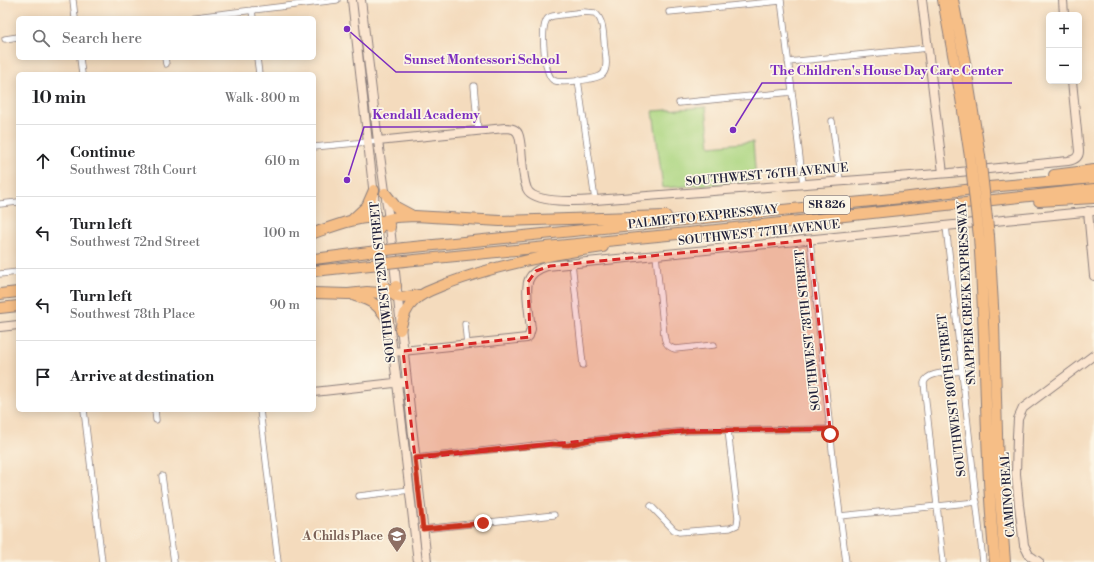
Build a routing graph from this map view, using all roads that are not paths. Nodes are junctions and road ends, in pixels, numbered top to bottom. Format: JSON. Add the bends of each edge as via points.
{"nodes":[{"id":1,"x":73,"y":0,"type":"edge"},
{"id":2,"x":337,"y":0,"type":"edge"},
{"id":3,"x":352,"y":0,"type":"edge"},
{"id":4,"x":361,"y":0,"type":"edge"},
{"id":5,"x":781,"y":0,"type":"edge"},
{"id":6,"x":922,"y":0,"type":"edge"},
{"id":7,"x":942,"y":0,"type":"edge"},
{"id":8,"x":953,"y":0,"type":"edge"},
{"id":9,"x":1063,"y":0,"type":"edge"},
{"id":10,"x":252,"y":10,"type":"junction"},
{"id":11,"x":669,"y":12,"type":"dead end"},
{"id":12,"x":1064,"y":12,"type":"edge"},
{"id":13,"x":75,"y":16,"type":"edge"},
{"id":14,"x":203,"y":16,"type":"edge"},
{"id":15,"x":253,"y":16,"type":"edge"},
{"id":16,"x":16,"y":37,"type":"edge"},
{"id":17,"x":5,"y":39,"type":"dead end"},
{"id":18,"x":928,"y":48,"type":"junction"},
{"id":19,"x":80,"y":60,"type":"edge"},
{"id":20,"x":257,"y":60,"type":"edge"},
{"id":21,"x":368,"y":60,"type":"junction"},
{"id":22,"x":360,"y":62,"type":"junction"},
{"id":23,"x":788,"y":62,"type":"junction"},
{"id":24,"x":82,"y":72,"type":"edge"},
{"id":25,"x":259,"y":72,"type":"edge"},
{"id":26,"x":578,"y":80,"type":"junction"},
{"id":27,"x":1072,"y":84,"type":"edge"},
{"id":28,"x":474,"y":86,"type":"dead end"},
{"id":29,"x":792,"y":92,"type":"junction"},
{"id":30,"x":679,"y":103,"type":"dead end"},
{"id":31,"x":832,"y":121,"type":"dead end"},
{"id":32,"x":478,"y":131,"type":"junction"},
{"id":33,"x":369,"y":141,"type":"junction"},
{"id":34,"x":378,"y":141,"type":"junction"},
{"id":35,"x":316,"y":147,"type":"edge"},
{"id":36,"x":975,"y":156,"type":"junction"},
{"id":37,"x":1094,"y":170,"type":"edge"},
{"id":38,"x":943,"y":173,"type":"junction"},
{"id":39,"x":1094,"y":178,"type":"edge"},
{"id":40,"x":840,"y":181,"type":"junction"},
{"id":41,"x":803,"y":184,"type":"junction"},
{"id":42,"x":982,"y":188,"type":"junction"},
{"id":43,"x":1094,"y":189,"type":"edge"},
{"id":44,"x":374,"y":190,"type":"junction"},
{"id":45,"x":385,"y":193,"type":"junction"},
{"id":46,"x":1012,"y":198,"type":"junction"},
{"id":47,"x":1094,"y":198,"type":"edge"},
{"id":48,"x":595,"y":200,"type":"junction"},
{"id":49,"x":16,"y":202,"type":"edge"},
{"id":50,"x":0,"y":204,"type":"edge"},
{"id":51,"x":1091,"y":211,"type":"edge"},
{"id":52,"x":415,"y":216,"type":"junction"},
{"id":53,"x":685,"y":220,"type":"junction"},
{"id":54,"x":352,"y":221,"type":"junction"},
{"id":55,"x":383,"y":223,"type":"junction"},
{"id":56,"x":946,"y":226,"type":"junction"},
{"id":57,"x":316,"y":232,"type":"edge"},
{"id":58,"x":688,"y":233,"type":"junction"},
{"id":59,"x":984,"y":237,"type":"junction"},
{"id":60,"x":810,"y":240,"type":"junction"},
{"id":61,"x":656,"y":255,"type":"junction"},
{"id":62,"x":316,"y":259,"type":"edge"},
{"id":63,"x":572,"y":263,"type":"junction"},
{"id":64,"x":316,"y":271,"type":"edge"},
{"id":65,"x":16,"y":272,"type":"edge"},
{"id":66,"x":0,"y":274,"type":"edge"},
{"id":67,"x":1094,"y":276,"type":"edge"},
{"id":68,"x":390,"y":291,"type":"junction"},
{"id":69,"x":16,"y":292,"type":"edge"},
{"id":70,"x":316,"y":292,"type":"edge"},
{"id":71,"x":0,"y":294,"type":"edge"},
{"id":72,"x":348,"y":294,"type":"junction"},
{"id":73,"x":421,"y":295,"type":"junction"},
{"id":74,"x":16,"y":306,"type":"edge"},
{"id":75,"x":0,"y":308,"type":"edge"},
{"id":76,"x":388,"y":320,"type":"junction"},
{"id":77,"x":16,"y":324,"type":"edge"},
{"id":78,"x":465,"y":324,"type":"dead end"},
{"id":79,"x":0,"y":327,"type":"edge"},
{"id":80,"x":400,"y":330,"type":"junction"},
{"id":81,"x":468,"y":344,"type":"junction"},
{"id":82,"x":714,"y":345,"type":"dead end"},
{"id":83,"x":403,"y":351,"type":"junction"},
{"id":84,"x":393,"y":352,"type":"junction"},
{"id":85,"x":1094,"y":355,"type":"edge"},
{"id":86,"x":583,"y":365,"type":"dead end"},
{"id":87,"x":962,"y":371,"type":"junction"},
{"id":88,"x":406,"y":382,"type":"junction"},
{"id":89,"x":397,"y":383,"type":"junction"},
{"id":90,"x":316,"y":392,"type":"edge"},
{"id":91,"x":84,"y":412,"type":"edge"},
{"id":92,"x":155,"y":412,"type":"edge"},
{"id":93,"x":260,"y":412,"type":"edge"},
{"id":94,"x":156,"y":420,"type":"dead end"},
{"id":95,"x":830,"y":429,"type":"junction"},
{"id":96,"x":728,"y":430,"type":"junction"},
{"id":97,"x":411,"y":459,"type":"junction"},
{"id":98,"x":162,"y":476,"type":"dead end"},
{"id":99,"x":410,"y":490,"type":"junction"},
{"id":100,"x":359,"y":496,"type":"dead end"},
{"id":101,"x":977,"y":502,"type":"junction"},
{"id":102,"x":651,"y":506,"type":"dead end"},
{"id":103,"x":937,"y":506,"type":"junction"},
{"id":104,"x":554,"y":515,"type":"dead end"},
{"id":105,"x":840,"y":516,"type":"junction"},
{"id":106,"x":423,"y":529,"type":"junction"},
{"id":107,"x":102,"y":562,"type":"edge"},
{"id":108,"x":174,"y":562,"type":"edge"},
{"id":109,"x":278,"y":562,"type":"edge"},
{"id":110,"x":418,"y":562,"type":"edge"},
{"id":111,"x":427,"y":562,"type":"edge"},
{"id":112,"x":846,"y":562,"type":"edge"},
{"id":113,"x":943,"y":562,"type":"edge"},
{"id":114,"x":983,"y":562,"type":"edge"},
{"id":115,"x":995,"y":562,"type":"edge"},
{"id":116,"x":1005,"y":562,"type":"edge"},
{"id":117,"x":1039,"y":562,"type":"edge"}],
"edges":[{"from":1,"to":13,"type":"street"},
{"from":2,"to":10,"type":"street"},
{"from":3,"to":22,"type":"street","name":"SOUTHWEST 72ND STREET"},
{"from":4,"to":21,"type":"street","name":"SOUTHWEST 72ND STREET"},
{"from":5,"to":11,"type":"street"},
{"from":5,"to":23,"type":"street"},
{"from":6,"to":18,"type":"street"},
{"from":7,"to":36,"type":"highway","name":"SNAPPER CREEK EXPRESSWAY"},
{"from":8,"to":36,"type":"highway","name":"SNAPPER CREEK EXPRESSWAY","via":[[967,75]]},
{"from":9,"to":12,"type":"street"},
{"from":10,"to":14,"type":"street"},
{"from":10,"to":15,"type":"street"},
{"from":16,"to":17,"type":"street"},
{"from":18,"to":23,"type":"street"},
{"from":18,"to":38,"type":"street"},
{"from":19,"to":24,"type":"street"},
{"from":20,"to":25,"type":"street"},
{"from":21,"to":22,"type":"street"},
{"from":21,"to":34,"type":"street","name":"SOUTHWEST 72ND STREET"},
{"from":22,"to":33,"type":"street","name":"SOUTHWEST 72ND STREET"},
{"from":23,"to":29,"type":"street"},
{"from":26,"to":26,"type":"street","via":[[599,76],[605,70],[606,59],[600,18],[595,13],[587,12],[548,17],[544,41],[549,76],[557,82]]},
{"from":26,"to":48,"type":"street"},
{"from":27,"to":38,"type":"street","name":"SOUTHWEST 76TH AVENUE","via":[[1080,151],[1077,157],[1068,161]]},
{"from":28,"to":32,"type":"street"},
{"from":29,"to":30,"type":"street"},
{"from":29,"to":41,"type":"street"},
{"from":31,"to":40,"type":"street"},
{"from":32,"to":34,"type":"street"},
{"from":32,"to":48,"type":"street","name":"SOUTHWEST 76TH AVENUE","via":[[510,128],[519,134],[525,183],[531,194],[543,198]]},
{"from":33,"to":34,"type":"street"},
{"from":33,"to":35,"type":"street"},
{"from":33,"to":44,"type":"street","name":"SOUTHWEST 72ND STREET"},
{"from":34,"to":45,"type":"street","name":"SOUTHWEST 72ND STREET"},
{"from":36,"to":59,"type":"highway","name":"SNAPPER CREEK EXPRESSWAY","bridge":true},
{"from":37,"to":42,"type":"highway","via":[[992,183]]},
{"from":38,"to":40,"type":"street","name":"SOUTHWEST 76TH AVENUE"},
{"from":39,"to":42,"type":"highway","name":"PALMETTO EXPRESSWAY","number":"SR 826"},
{"from":40,"to":41,"type":"street","name":"SOUTHWEST 76TH AVENUE"},
{"from":41,"to":48,"type":"street","name":"SOUTHWEST 76TH AVENUE"},
{"from":42,"to":53,"type":"highway","name":"PALMETTO EXPRESSWAY","number":"SR 826"},
{"from":43,"to":46,"type":"highway","name":"PALMETTO EXPRESSWAY","number":"SR 826"},
{"from":44,"to":54,"type":"highway","via":[[367,206]]},
{"from":44,"to":55,"type":"street","name":"SOUTHWEST 72ND STREET"},
{"from":45,"to":52,"type":"highway","via":[[399,209]]},
{"from":45,"to":55,"type":"street","name":"SOUTHWEST 72ND STREET"},
{"from":46,"to":47,"type":"highway","via":[[1023,202]]},
{"from":46,"to":58,"type":"highway","name":"PALMETTO EXPRESSWAY","number":"SR 826"},
{"from":49,"to":50,"type":"street"},
{"from":51,"to":56,"type":"street","name":"SOUTHWEST 77TH AVENUE"},
{"from":51,"to":67,"type":"street"},
{"from":52,"to":53,"type":"highway","via":[[507,221],[678,215]]},
{"from":52,"to":55,"type":"highway"},
{"from":53,"to":62,"type":"highway","name":"PALMETTO EXPRESSWAY","number":"SR 826","bridge":true},
{"from":54,"to":55,"type":"highway","via":[[369,218]]},
{"from":54,"to":57,"type":"highway"},
{"from":55,"to":68,"type":"street","name":"SOUTHWEST 72ND STREET"},
{"from":55,"to":68,"type":"street","name":"SOUTHWEST 72ND STREET"},
{"from":56,"to":60,"type":"street","name":"SOUTHWEST 77TH AVENUE"},
{"from":56,"to":87,"type":"street","name":"SOUTHWEST 80TH STREET"},
{"from":58,"to":64,"type":"highway","name":"PALMETTO EXPRESSWAY","number":"SR 826","bridge":true},
{"from":58,"to":73,"type":"highway","via":[[666,240],[565,252],[533,259],[457,280]]},
{"from":59,"to":115,"type":"highway","name":"SNAPPER CREEK EXPRESSWAY","via":[[986,450]]},
{"from":59,"to":116,"type":"highway","name":"SNAPPER CREEK EXPRESSWAY","via":[[993,306],[998,471]]},
{"from":60,"to":61,"type":"street","name":"SOUTHWEST 77TH AVENUE"},
{"from":60,"to":95,"type":"street","name":"SOUTHWEST 78TH STREET"},
{"from":61,"to":63,"type":"street","name":"SOUTHWEST 77TH AVENUE"},
{"from":61,"to":82,"type":"street","via":[[666,344],[677,349]]},
{"from":63,"to":81,"type":"street","name":"SOUTHWEST 77TH AVENUE","via":[[541,268],[532,274],[527,290],[531,330],[529,336],[522,339]]},
{"from":63,"to":86,"type":"street"},
{"from":65,"to":66,"type":"street"},
{"from":68,"to":72,"type":"highway"},
{"from":68,"to":73,"type":"highway","via":[[406,298]]},
{"from":68,"to":76,"type":"street","name":"SOUTHWEST 72ND STREET"},
{"from":68,"to":80,"type":"street","name":"SOUTHWEST 72ND STREET"},
{"from":69,"to":71,"type":"highway"},
{"from":70,"to":72,"type":"highway"},
{"from":72,"to":76,"type":"highway","via":[[372,302]]},
{"from":73,"to":80,"type":"highway","via":[[406,310]]},
{"from":74,"to":75,"type":"highway"},
{"from":76,"to":84,"type":"street","name":"SOUTHWEST 72ND STREET"},
{"from":77,"to":79,"type":"street"},
{"from":78,"to":81,"type":"street"},
{"from":80,"to":83,"type":"street","name":"SOUTHWEST 72ND STREET"},
{"from":81,"to":83,"type":"street"},
{"from":83,"to":84,"type":"street"},
{"from":83,"to":88,"type":"street","name":"SOUTHWEST 72ND STREET"},
{"from":84,"to":89,"type":"street","name":"SOUTHWEST 72ND STREET"},
{"from":85,"to":117,"type":"street","name":"CAMINO REAL","via":[[1023,408],[1019,415],[1016,474],[1023,541],[1030,556]]},
{"from":87,"to":101,"type":"street","name":"SOUTHWEST 80TH STREET"},
{"from":87,"to":103,"type":"street","via":[[932,375],[925,379]]},
{"from":88,"to":89,"type":"street"},
{"from":88,"to":97,"type":"street","name":"SOUTHWEST 72ND STREET"},
{"from":89,"to":90,"type":"street"},
{"from":89,"to":97,"type":"street","name":"SOUTHWEST 72ND STREET"},
{"from":91,"to":107,"type":"street"},
{"from":92,"to":94,"type":"street"},
{"from":93,"to":109,"type":"street"},
{"from":95,"to":96,"type":"street"},
{"from":95,"to":105,"type":"street","name":"SOUTHWEST 78TH STREET"},
{"from":96,"to":97,"type":"street","via":[[581,439]]},
{"from":96,"to":102,"type":"street","via":[[737,525],[680,533]]},
{"from":97,"to":99,"type":"street","name":"SOUTHWEST 72ND STREET"},
{"from":97,"to":106,"type":"street","name":"SOUTHWEST 72ND STREET"},
{"from":98,"to":108,"type":"street"},
{"from":99,"to":100,"type":"street"},
{"from":99,"to":110,"type":"street","name":"SOUTHWEST 72ND STREET"},
{"from":101,"to":103,"type":"street"},
{"from":101,"to":114,"type":"street","name":"SOUTHWEST 80TH STREET"},
{"from":103,"to":105,"type":"street"},
{"from":103,"to":113,"type":"street"},
{"from":104,"to":106,"type":"street"},
{"from":105,"to":112,"type":"street","name":"SOUTHWEST 78TH STREET"},
{"from":106,"to":111,"type":"street","name":"SOUTHWEST 72ND STREET"}]}
